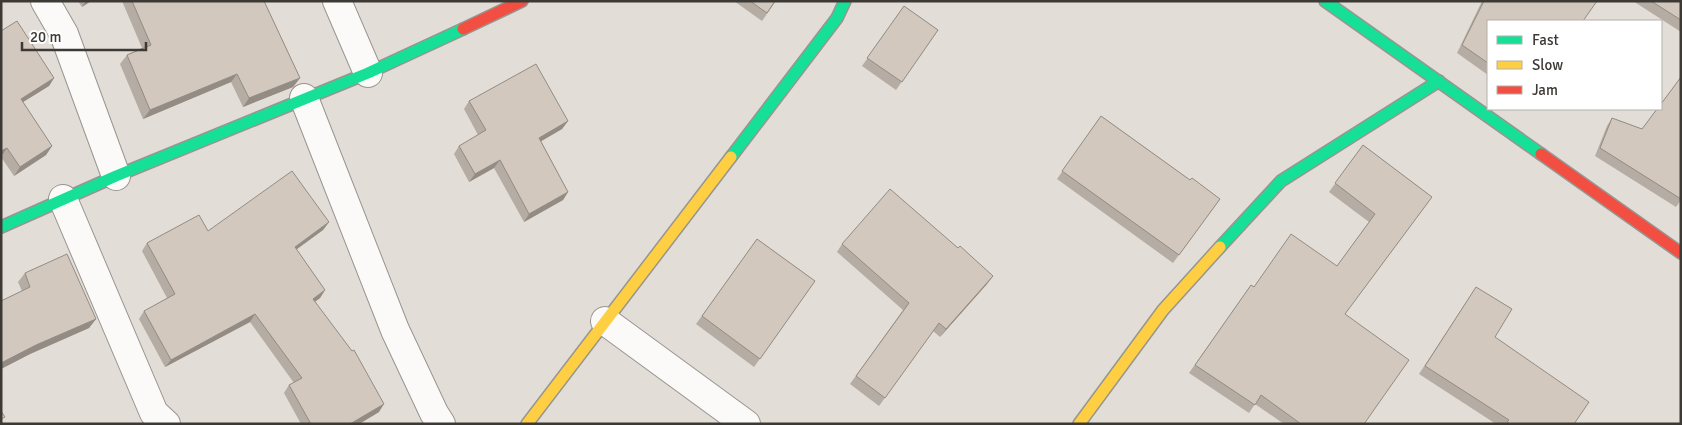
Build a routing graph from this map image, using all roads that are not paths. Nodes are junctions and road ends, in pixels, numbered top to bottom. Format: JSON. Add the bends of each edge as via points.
{"nodes":[{"id":1,"x":46,"y":1,"type":"edge"},
{"id":2,"x":337,"y":1,"type":"edge"},
{"id":3,"x":522,"y":1,"type":"edge"},
{"id":4,"x":845,"y":1,"type":"edge"},
{"id":5,"x":1325,"y":1,"type":"edge"},
{"id":6,"x":368,"y":73,"type":"junction"},
{"id":7,"x":1439,"y":81,"type":"junction"},
{"id":8,"x":304,"y":98,"type":"junction"},
{"id":9,"x":116,"y":176,"type":"junction"},
{"id":10,"x":63,"y":199,"type":"junction"},
{"id":11,"x":1,"y":227,"type":"edge"},
{"id":12,"x":1681,"y":253,"type":"edge"},
{"id":13,"x":605,"y":321,"type":"junction"},
{"id":14,"x":166,"y":424,"type":"edge"},
{"id":15,"x":442,"y":424,"type":"edge"},
{"id":16,"x":526,"y":424,"type":"edge"},
{"id":17,"x":746,"y":424,"type":"edge"},
{"id":18,"x":1079,"y":424,"type":"edge"}],
"edges":[{"from":1,"to":9,"type":"street","via":[[64,34]]},
{"from":2,"to":6,"type":"street"},
{"from":3,"to":6,"type":"street"},
{"from":4,"to":13,"type":"street","via":[[837,18]]},
{"from":5,"to":7,"type":"street"},
{"from":6,"to":8,"type":"street"},
{"from":7,"to":12,"type":"street"},
{"from":7,"to":18,"type":"street","via":[[1281,180],[1163,310]]},
{"from":8,"to":9,"type":"street"},
{"from":8,"to":15,"type":"street","via":[[395,330]]},
{"from":9,"to":10,"type":"street"},
{"from":10,"to":11,"type":"street"},
{"from":10,"to":14,"type":"street","via":[[154,414]]},
{"from":13,"to":16,"type":"street"},
{"from":13,"to":17,"type":"street"}]}
